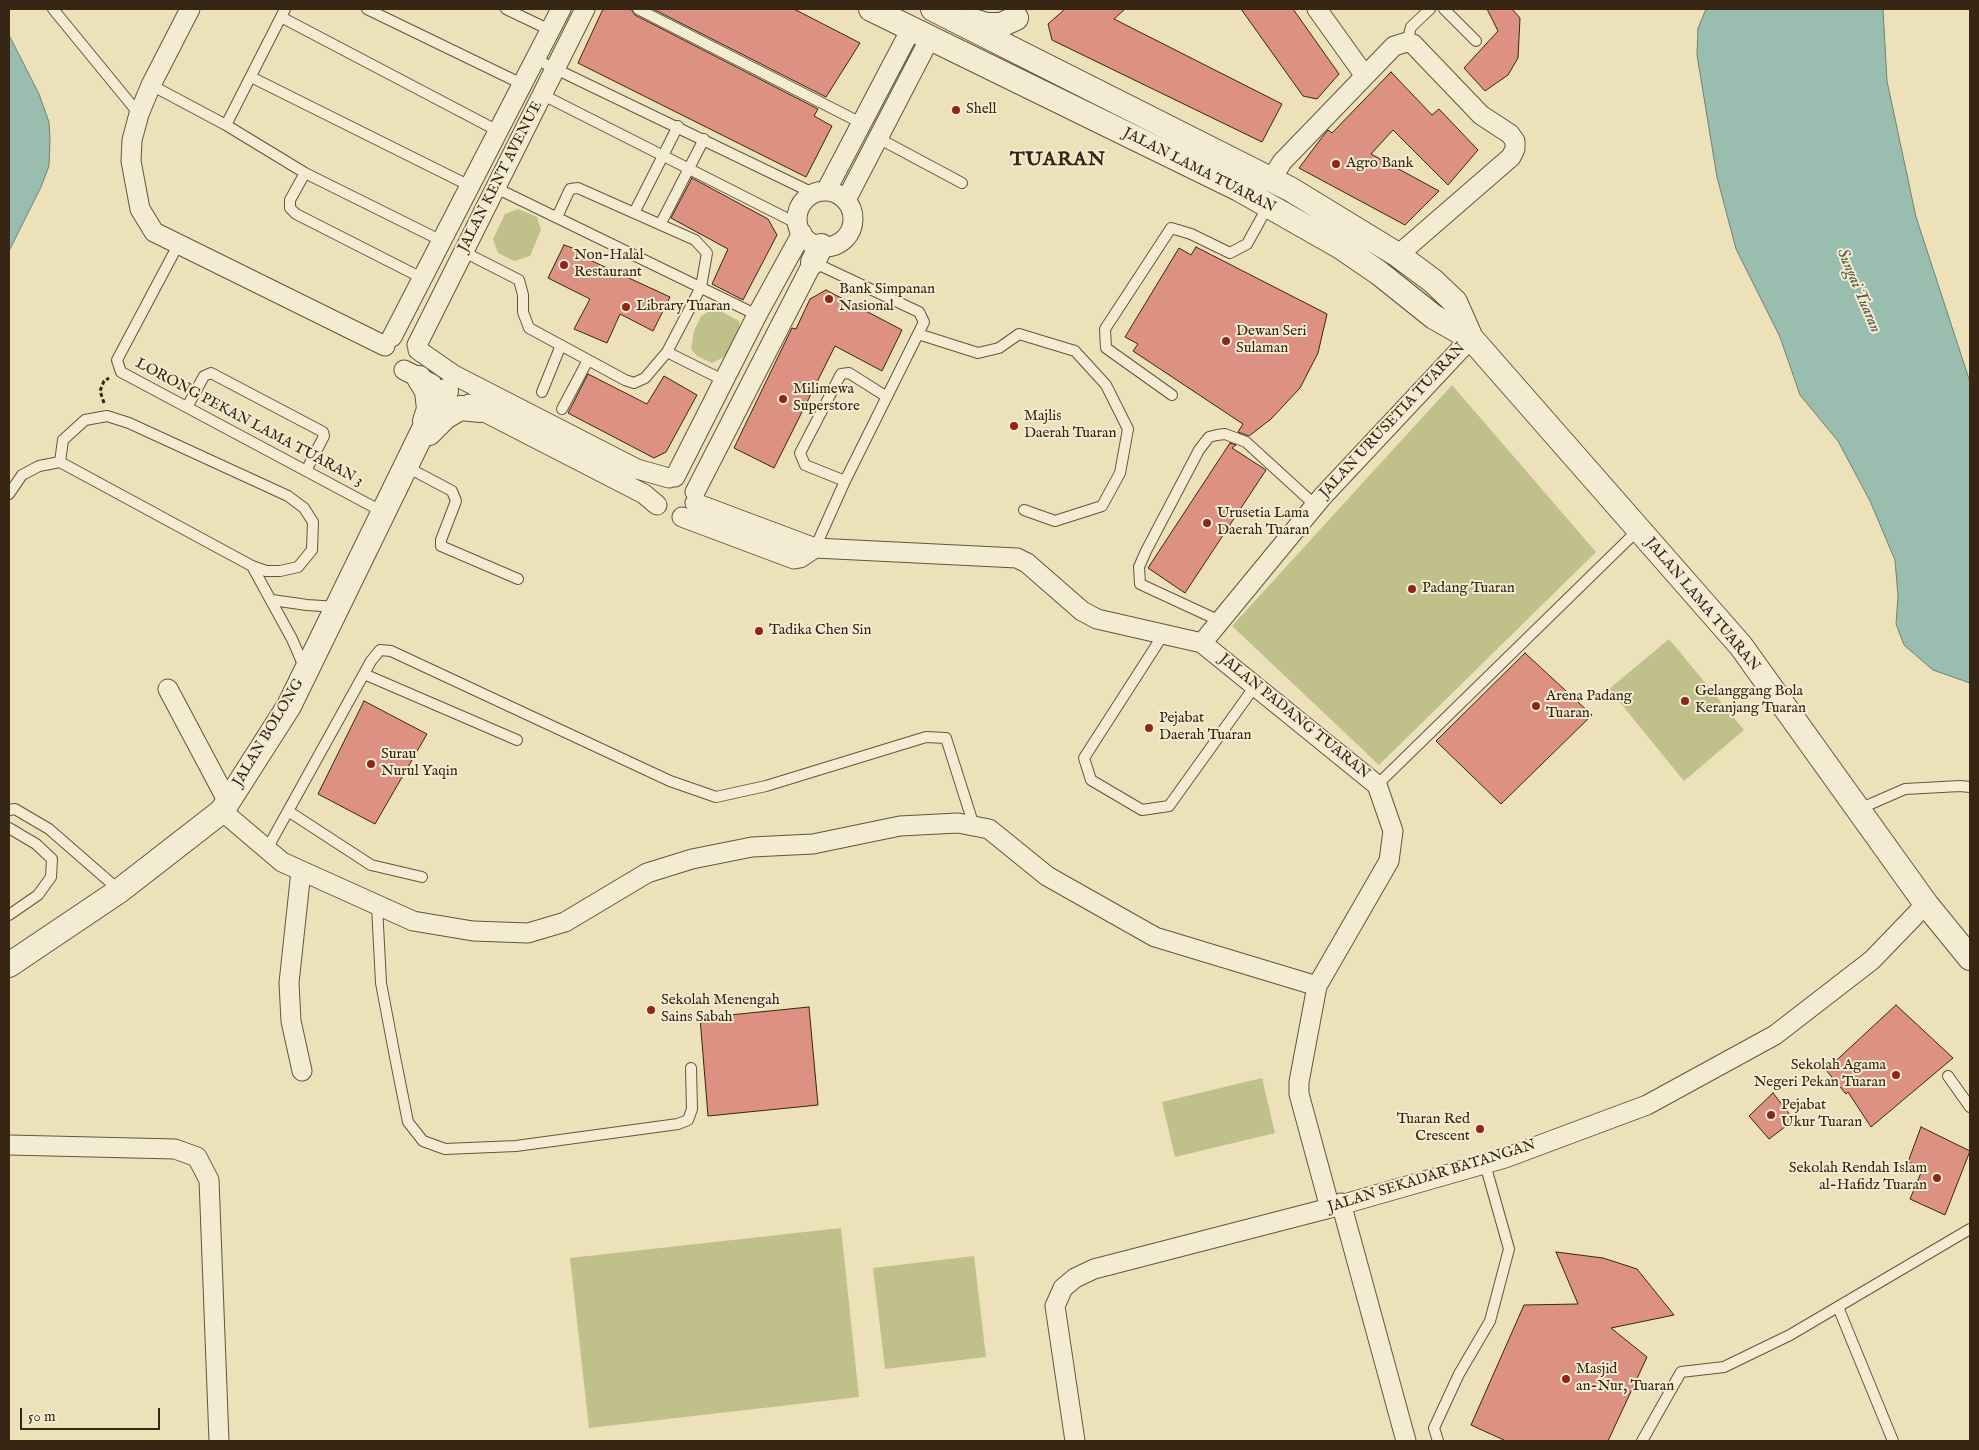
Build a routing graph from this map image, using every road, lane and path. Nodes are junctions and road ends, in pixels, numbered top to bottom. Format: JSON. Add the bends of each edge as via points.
{"nodes":[{"id":1,"x":53,"y":9,"type":"edge"},
{"id":2,"x":190,"y":9,"type":"edge"},
{"id":3,"x":367,"y":9,"type":"edge"},
{"id":4,"x":506,"y":9,"type":"edge"},
{"id":5,"x":561,"y":9,"type":"edge"},
{"id":6,"x":585,"y":9,"type":"edge"},
{"id":7,"x":638,"y":9,"type":"edge"},
{"id":8,"x":871,"y":9,"type":"edge"},
{"id":9,"x":934,"y":9,"type":"edge"},
{"id":10,"x":1317,"y":9,"type":"edge"},
{"id":11,"x":1430,"y":9,"type":"edge"},
{"id":12,"x":1444,"y":9,"type":"edge"},
{"id":13,"x":283,"y":13,"type":"edge"},
{"id":14,"x":1019,"y":13,"type":"edge"},
{"id":15,"x":921,"y":25,"type":"edge"},
{"id":16,"x":550,"y":30,"type":"junction"},
{"id":17,"x":1476,"y":41,"type":"dead end"},
{"id":18,"x":1407,"y":42,"type":"junction"},
{"id":19,"x":1004,"y":45,"type":"junction"},
{"id":20,"x":535,"y":59,"type":"junction"},
{"id":21,"x":991,"y":68,"type":"junction"},
{"id":22,"x":555,"y":69,"type":"junction"},
{"id":23,"x":251,"y":76,"type":"junction"},
{"id":24,"x":1365,"y":76,"type":"junction"},
{"id":25,"x":522,"y":84,"type":"junction"},
{"id":26,"x":151,"y":86,"type":"junction"},
{"id":27,"x":543,"y":95,"type":"junction"},
{"id":28,"x":139,"y":114,"type":"junction"},
{"id":29,"x":862,"y":124,"type":"junction"},
{"id":30,"x":226,"y":125,"type":"junction"},
{"id":31,"x":678,"y":126,"type":"junction"},
{"id":32,"x":498,"y":131,"type":"junction"},
{"id":33,"x":878,"y":138,"type":"junction"},
{"id":34,"x":704,"y":139,"type":"junction"},
{"id":35,"x":663,"y":156,"type":"junction"},
{"id":36,"x":688,"y":168,"type":"junction"},
{"id":37,"x":305,"y":173,"type":"junction"},
{"id":38,"x":1272,"y":180,"type":"junction"},
{"id":39,"x":962,"y":183,"type":"dead end"},
{"id":40,"x":470,"y":186,"type":"junction"},
{"id":41,"x":496,"y":188,"type":"junction"},
{"id":42,"x":819,"y":192,"type":"junction"},
{"id":43,"x":846,"y":200,"type":"junction"},
{"id":44,"x":1268,"y":206,"type":"junction"},
{"id":45,"x":635,"y":211,"type":"junction"},
{"id":46,"x":557,"y":217,"type":"junction"},
{"id":47,"x":661,"y":223,"type":"junction"},
{"id":48,"x":800,"y":228,"type":"junction"},
{"id":49,"x":442,"y":241,"type":"junction"},
{"id":50,"x":178,"y":245,"type":"junction"},
{"id":51,"x":464,"y":252,"type":"junction"},
{"id":52,"x":817,"y":254,"type":"junction"},
{"id":53,"x":1398,"y":255,"type":"junction"},
{"id":54,"x":422,"y":278,"type":"junction"},
{"id":55,"x":701,"y":287,"type":"junction"},
{"id":56,"x":757,"y":315,"type":"junction"},
{"id":57,"x":918,"y":334,"type":"junction"},
{"id":58,"x":1471,"y":338,"type":"junction"},
{"id":59,"x":388,"y":342,"type":"junction"},
{"id":60,"x":561,"y":345,"type":"junction"},
{"id":61,"x":418,"y":348,"type":"junction"},
{"id":62,"x":667,"y":352,"type":"junction"},
{"id":63,"x":588,"y":360,"type":"junction"},
{"id":64,"x":121,"y":372,"type":"junction"},
{"id":65,"x":411,"y":374,"type":"junction"},
{"id":66,"x":725,"y":381,"type":"junction"},
{"id":67,"x":450,"y":383,"type":"junction"},
{"id":68,"x":542,"y":392,"type":"dead end"},
{"id":69,"x":1172,"y":395,"type":"dead end"},
{"id":70,"x":887,"y":397,"type":"junction"},
{"id":71,"x":187,"y":408,"type":"junction"},
{"id":72,"x":562,"y":409,"type":"dead end"},
{"id":73,"x":481,"y":410,"type":"junction"},
{"id":74,"x":107,"y":416,"type":"junction"},
{"id":75,"x":414,"y":449,"type":"junction"},
{"id":76,"x":60,"y":462,"type":"junction"},
{"id":77,"x":306,"y":470,"type":"junction"},
{"id":78,"x":672,"y":478,"type":"junction"},
{"id":79,"x":845,"y":481,"type":"junction"},
{"id":80,"x":9,"y":494,"type":"edge"},
{"id":81,"x":695,"y":497,"type":"junction"},
{"id":82,"x":657,"y":505,"type":"junction"},
{"id":83,"x":1315,"y":505,"type":"junction"},
{"id":84,"x":1024,"y":510,"type":"dead end"},
{"id":85,"x":383,"y":512,"type":"junction"},
{"id":86,"x":682,"y":517,"type":"junction"},
{"id":87,"x":1638,"y":530,"type":"junction"},
{"id":88,"x":815,"y":548,"type":"junction"},
{"id":89,"x":252,"y":566,"type":"junction"},
{"id":90,"x":518,"y":579,"type":"dead end"},
{"id":91,"x":272,"y":600,"type":"junction"},
{"id":92,"x":337,"y":607,"type":"junction"},
{"id":93,"x":1220,"y":621,"type":"junction"},
{"id":94,"x":1163,"y":635,"type":"junction"},
{"id":95,"x":1202,"y":643,"type":"junction"},
{"id":96,"x":306,"y":672,"type":"junction"},
{"id":97,"x":364,"y":674,"type":"junction"},
{"id":98,"x":1255,"y":686,"type":"junction"},
{"id":99,"x":168,"y":689,"type":"dead end"},
{"id":100,"x":517,"y":740,"type":"dead end"},
{"id":101,"x":1378,"y":785,"type":"junction"},
{"id":102,"x":1970,"y":787,"type":"edge"},
{"id":103,"x":225,"y":807,"type":"junction"},
{"id":104,"x":11,"y":808,"type":"edge"},
{"id":105,"x":288,"y":810,"type":"junction"},
{"id":106,"x":1858,"y":810,"type":"junction"},
{"id":107,"x":974,"y":826,"type":"junction"},
{"id":108,"x":9,"y":828,"type":"edge"},
{"id":109,"x":267,"y":849,"type":"junction"},
{"id":110,"x":300,"y":871,"type":"junction"},
{"id":111,"x":422,"y":877,"type":"dead end"},
{"id":112,"x":120,"y":890,"type":"junction"},
{"id":113,"x":1926,"y":904,"type":"junction"},
{"id":114,"x":377,"y":906,"type":"junction"},
{"id":115,"x":9,"y":915,"type":"edge"},
{"id":116,"x":1970,"y":958,"type":"edge"},
{"id":117,"x":9,"y":965,"type":"edge"},
{"id":118,"x":1317,"y":986,"type":"junction"},
{"id":119,"x":691,"y":1068,"type":"dead end"},
{"id":120,"x":302,"y":1071,"type":"dead end"},
{"id":121,"x":1948,"y":1076,"type":"dead end"},
{"id":122,"x":1970,"y":1107,"type":"edge"},
{"id":123,"x":9,"y":1145,"type":"edge"},
{"id":124,"x":1485,"y":1164,"type":"junction"},
{"id":125,"x":1336,"y":1206,"type":"junction"},
{"id":126,"x":1970,"y":1229,"type":"edge"},
{"id":127,"x":1838,"y":1307,"type":"junction"},
{"id":128,"x":219,"y":1441,"type":"edge"},
{"id":129,"x":1075,"y":1441,"type":"edge"},
{"id":130,"x":1406,"y":1441,"type":"edge"},
{"id":131,"x":1438,"y":1441,"type":"edge"},
{"id":132,"x":1642,"y":1441,"type":"edge"},
{"id":133,"x":1893,"y":1441,"type":"edge"}],
"edges":[{"from":1,"to":28,"type":"lane"},
{"from":2,"to":26,"type":"street"},
{"from":3,"to":25,"type":"lane"},
{"from":4,"to":16,"type":"lane"},
{"from":5,"to":16,"type":"street","name":"JALAN KENT AVENUE"},
{"from":6,"to":22,"type":"street","name":"JALAN KENT AVENUE"},
{"from":7,"to":29,"type":"lane"},
{"from":8,"to":15,"type":"street","name":"JALAN LAMA TUARAN"},
{"from":9,"to":14,"type":"street","via":[[986,25],[1001,25]]},
{"from":9,"to":19,"type":"street","name":"JALAN LAMA TUARAN"},
{"from":10,"to":24,"type":"street"},
{"from":11,"to":18,"type":"lane","via":[[1411,27]]},
{"from":12,"to":17,"type":"lane"},
{"from":13,"to":23,"type":"lane"},
{"from":13,"to":32,"type":"lane"},
{"from":14,"to":19,"type":"street"},
{"from":15,"to":21,"type":"street","name":"JALAN LAMA TUARAN"},
{"from":15,"to":29,"type":"street"},
{"from":15,"to":33,"type":"street"},
{"from":16,"to":20,"type":"street","name":"JALAN KENT AVENUE"},
{"from":18,"to":24,"type":"street","via":[[1394,46]]},
{"from":18,"to":53,"type":"street","via":[[1419,48],[1481,115],[1510,134],[1515,141],[1511,157]]},
{"from":19,"to":21,"type":"street"},
{"from":19,"to":38,"type":"street","name":"JALAN LAMA TUARAN"},
{"from":20,"to":22,"type":"lane"},
{"from":20,"to":25,"type":"street","name":"JALAN KENT AVENUE"},
{"from":21,"to":44,"type":"street","name":"JALAN LAMA TUARAN"},
{"from":22,"to":27,"type":"street","name":"JALAN KENT AVENUE"},
{"from":22,"to":31,"type":"lane"},
{"from":23,"to":30,"type":"lane"},
{"from":23,"to":40,"type":"lane"},
{"from":24,"to":38,"type":"street","via":[[1282,162]]},
{"from":25,"to":32,"type":"street","name":"JALAN KENT AVENUE"},
{"from":26,"to":28,"type":"street"},
{"from":26,"to":30,"type":"lane"},
{"from":27,"to":35,"type":"lane"},
{"from":27,"to":41,"type":"street","name":"JALAN KENT AVENUE"},
{"from":28,"to":50,"type":"street","via":[[132,140],[131,161],[140,209],[154,232]]},
{"from":29,"to":42,"type":"street"},
{"from":30,"to":37,"type":"lane"},
{"from":31,"to":34,"type":"lane"},
{"from":31,"to":35,"type":"lane"},
{"from":32,"to":40,"type":"street","name":"JALAN KENT AVENUE"},
{"from":33,"to":39,"type":"lane"},
{"from":33,"to":43,"type":"street"},
{"from":34,"to":36,"type":"lane"},
{"from":34,"to":42,"type":"lane"},
{"from":35,"to":36,"type":"lane"},
{"from":35,"to":45,"type":"lane"},
{"from":36,"to":47,"type":"lane"},
{"from":36,"to":48,"type":"lane"},
{"from":37,"to":49,"type":"lane"},
{"from":37,"to":54,"type":"lane","via":[[290,200],[290,208],[296,214]]},
{"from":38,"to":53,"type":"street","name":"JALAN LAMA TUARAN"},
{"from":40,"to":49,"type":"street","name":"JALAN KENT AVENUE"},
{"from":41,"to":46,"type":"lane"},
{"from":41,"to":51,"type":"street","name":"JALAN KENT AVENUE"},
{"from":42,"to":43,"type":"street","via":[[840,195]]},
{"from":42,"to":48,"type":"street","via":[[800,206]]},
{"from":43,"to":52,"type":"street","via":[[852,210],[851,229],[839,243]]},
{"from":44,"to":58,"type":"street","name":"JALAN LAMA TUARAN","via":[[1341,247],[1434,317]]},
{"from":44,"to":69,"type":"lane","via":[[1248,244],[1230,253],[1192,234],[1171,228],[1105,329],[1106,348]]},
{"from":45,"to":46,"type":"lane","via":[[578,188],[570,188]]},
{"from":45,"to":47,"type":"lane"},
{"from":46,"to":55,"type":"lane"},
{"from":47,"to":55,"type":"lane","via":[[695,240],[706,253]]},
{"from":48,"to":52,"type":"street"},
{"from":48,"to":56,"type":"street"},
{"from":49,"to":54,"type":"street","name":"JALAN KENT AVENUE"},
{"from":50,"to":59,"type":"street"},
{"from":50,"to":64,"type":"lane","name":"LORONG PEKAN LAMA TUARAN 3","via":[[118,360]]},
{"from":51,"to":60,"type":"lane","via":[[519,280],[523,312],[529,328]]},
{"from":51,"to":61,"type":"street","name":"JALAN KENT AVENUE"},
{"from":52,"to":57,"type":"lane","via":[[919,312],[924,322]]},
{"from":52,"to":81,"type":"street"},
{"from":53,"to":58,"type":"street","name":"JALAN LAMA TUARAN","via":[[1455,302]]},
{"from":54,"to":59,"type":"street","name":"JALAN KENT AVENUE"},
{"from":55,"to":56,"type":"lane"},
{"from":55,"to":62,"type":"lane"},
{"from":56,"to":66,"type":"street"},
{"from":57,"to":70,"type":"lane"},
{"from":57,"to":84,"type":"lane","via":[[978,353],[998,348],[1018,334],[1075,351],[1106,385],[1128,429],[1120,473],[1102,506],[1055,521]]},
{"from":58,"to":83,"type":"street","name":"JALAN URUSETIA TUARAN"},
{"from":58,"to":87,"type":"street","name":"JALAN LAMA TUARAN"},
{"from":59,"to":61,"type":"street","via":[[397,335],[408,337]]},
{"from":59,"to":65,"type":"street","via":[[383,352],[387,363],[396,370]]},
{"from":60,"to":63,"type":"lane"},
{"from":60,"to":68,"type":"lane"},
{"from":61,"to":65,"type":"street"},
{"from":61,"to":67,"type":"street"},
{"from":62,"to":63,"type":"lane","via":[[645,378],[634,383]]},
{"from":62,"to":66,"type":"lane"},
{"from":63,"to":72,"type":"lane"},
{"from":64,"to":71,"type":"lane","name":"LORONG PEKAN LAMA TUARAN 3"},
{"from":64,"to":74,"type":"path","via":[[104,381],[100,391]]},
{"from":65,"to":67,"type":"street"},
{"from":65,"to":75,"type":"street","via":[[427,391],[429,409]]},
{"from":66,"to":78,"type":"street"},
{"from":67,"to":73,"type":"street"},
{"from":67,"to":75,"type":"street","name":"JALAN BOLONG"},
{"from":67,"to":78,"type":"street","via":[[638,469]]},
{"from":70,"to":79,"type":"lane"},
{"from":70,"to":79,"type":"lane","via":[[849,373],[840,374],[800,453],[804,465]]},
{"from":71,"to":77,"type":"lane","name":"LORONG PEKAN LAMA TUARAN 3"},
{"from":71,"to":77,"type":"lane","via":[[204,376],[211,373],[323,432],[324,436]]},
{"from":73,"to":75,"type":"street","via":[[460,408],[445,417]]},
{"from":73,"to":82,"type":"street","via":[[644,494]]},
{"from":74,"to":76,"type":"lane","via":[[85,420],[63,440]]},
{"from":74,"to":89,"type":"lane","via":[[288,496],[304,508],[313,522],[312,550],[298,566],[266,571]]},
{"from":75,"to":85,"type":"street","name":"JALAN BOLONG"},
{"from":75,"to":90,"type":"lane","via":[[452,491],[456,500],[441,546]]},
{"from":76,"to":80,"type":"lane","via":[[39,466],[22,476]]},
{"from":76,"to":89,"type":"lane"},
{"from":77,"to":85,"type":"lane","name":"LORONG PEKAN LAMA TUARAN 3"},
{"from":78,"to":81,"type":"street","via":[[687,482]]},
{"from":78,"to":82,"type":"street","via":[[663,482],[656,493]]},
{"from":79,"to":88,"type":"lane"},
{"from":81,"to":86,"type":"street","via":[[688,513]]},
{"from":81,"to":88,"type":"street","name":"JALAN PADANG TUARAN"},
{"from":82,"to":86,"type":"street","via":[[664,515]]},
{"from":83,"to":93,"type":"street","name":"JALAN URUSETIA TUARAN"},
{"from":83,"to":93,"type":"lane","via":[[1246,442],[1225,434],[1216,435],[1198,450],[1139,567],[1140,584]]},
{"from":85,"to":92,"type":"street","name":"JALAN BOLONG"},
{"from":86,"to":88,"type":"street","name":"JALAN PADANG TUARAN","via":[[794,559]]},
{"from":87,"to":101,"type":"lane"},
{"from":87,"to":106,"type":"street","name":"JALAN LAMA TUARAN","via":[[1741,646]]},
{"from":88,"to":94,"type":"street","name":"JALAN PADANG TUARAN","via":[[1017,558],[1082,611],[1097,619]]},
{"from":89,"to":91,"type":"lane"},
{"from":91,"to":92,"type":"lane"},
{"from":91,"to":96,"type":"lane"},
{"from":92,"to":96,"type":"street","name":"JALAN BOLONG"},
{"from":93,"to":95,"type":"street","name":"JALAN URUSETIA TUARAN"},
{"from":94,"to":95,"type":"street","name":"JALAN PADANG TUARAN"},
{"from":94,"to":98,"type":"lane","via":[[1084,758],[1091,780],[1142,810],[1169,806]]},
{"from":95,"to":98,"type":"street","name":"JALAN PADANG TUARAN"},
{"from":96,"to":103,"type":"street","name":"JALAN BOLONG","via":[[290,706]]},
{"from":97,"to":100,"type":"lane"},
{"from":97,"to":105,"type":"lane"},
{"from":97,"to":107,"type":"lane","via":[[380,650],[391,651],[670,782],[716,797],[766,786],[926,737],[946,738]]},
{"from":98,"to":101,"type":"street","name":"JALAN PADANG TUARAN"},
{"from":99,"to":103,"type":"street"},
{"from":101,"to":118,"type":"street","name":"JALAN PADANG TUARAN","via":[[1393,831],[1388,861]]},
{"from":102,"to":106,"type":"lane","via":[[1905,789]]},
{"from":103,"to":109,"type":"street"},
{"from":103,"to":112,"type":"street","name":"JALAN BOLONG"},
{"from":104,"to":112,"type":"lane","via":[[49,829]]},
{"from":105,"to":109,"type":"lane"},
{"from":105,"to":111,"type":"lane","via":[[371,864]]},
{"from":106,"to":113,"type":"street","name":"JALAN LAMA TUARAN"},
{"from":107,"to":114,"type":"street","via":[[958,823],[900,826],[813,844],[752,847],[692,859],[646,873],[565,922],[528,933],[473,930],[413,921]]},
{"from":107,"to":118,"type":"street","via":[[988,829],[1047,876],[1155,936]]},
{"from":108,"to":115,"type":"lane","via":[[36,844],[52,859],[51,877],[38,895]]},
{"from":109,"to":110,"type":"street"},
{"from":110,"to":114,"type":"street"},
{"from":110,"to":120,"type":"street","via":[[289,983],[291,1021]]},
{"from":112,"to":117,"type":"street","name":"JALAN BOLONG"},
{"from":113,"to":116,"type":"street","name":"JALAN LAMA TUARAN"},
{"from":113,"to":124,"type":"street","name":"JALAN SEKADAR BATANGAN","via":[[1872,960],[1775,1035],[1647,1105]]},
{"from":114,"to":119,"type":"lane","via":[[381,983],[397,1066],[408,1122],[423,1141],[445,1149],[516,1146],[678,1124],[688,1120],[692,1109]]},
{"from":118,"to":125,"type":"street","name":"JALAN PADANG TUARAN","via":[[1299,1094]]},
{"from":121,"to":122,"type":"lane"},
{"from":123,"to":128,"type":"street","via":[[175,1149],[196,1157],[210,1180]]},
{"from":124,"to":125,"type":"street","name":"JALAN SEKADAR BATANGAN"},
{"from":124,"to":131,"type":"lane","via":[[1509,1249],[1490,1321],[1458,1374],[1434,1428]]},
{"from":125,"to":129,"type":"street","name":"JALAN SEKADAR BATANGAN","via":[[1094,1269],[1063,1288],[1054,1306]]},
{"from":125,"to":130,"type":"street","name":"JALAN PADANG TUARAN"},
{"from":126,"to":127,"type":"lane"},
{"from":127,"to":132,"type":"lane","via":[[1724,1368],[1681,1372]]},
{"from":127,"to":133,"type":"lane"}]}
